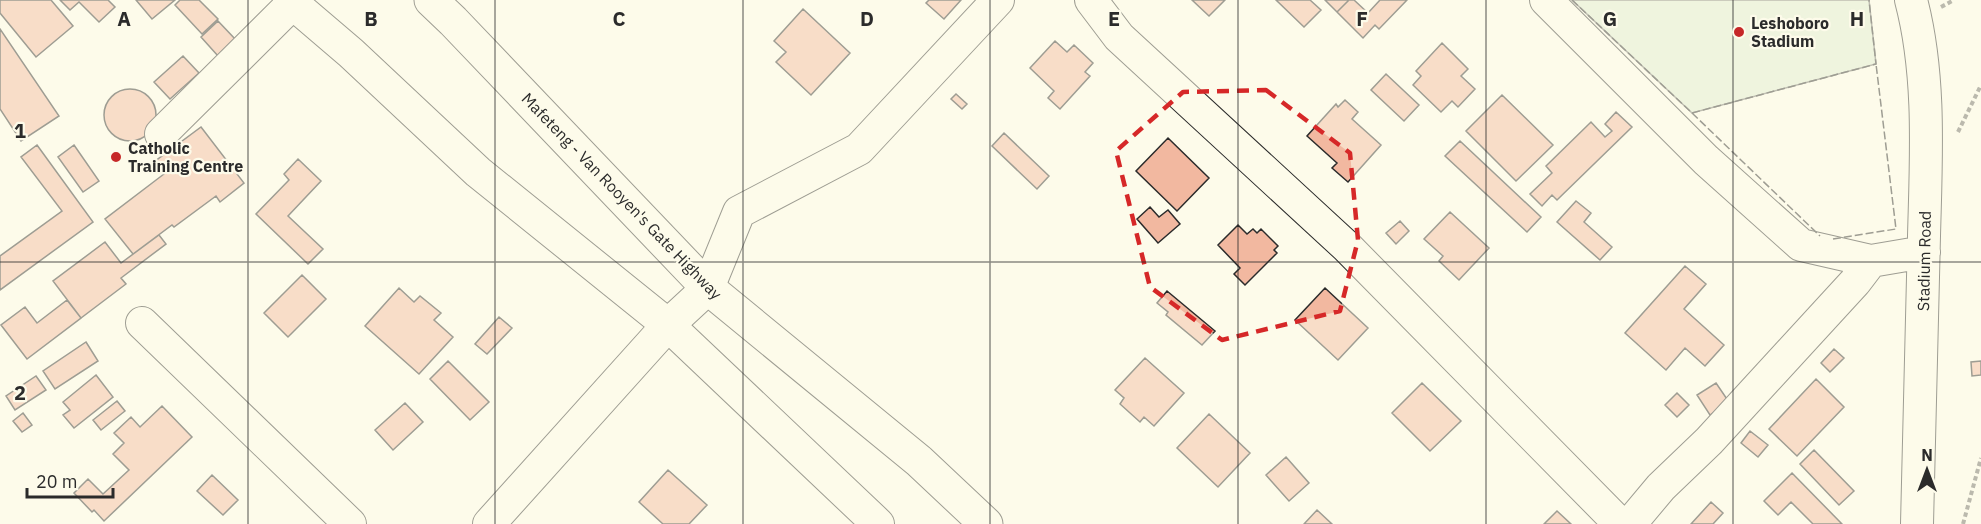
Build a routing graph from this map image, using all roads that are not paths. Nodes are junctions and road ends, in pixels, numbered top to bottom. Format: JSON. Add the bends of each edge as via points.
{"nodes":[{"id":1,"x":431,"y":0,"type":"edge"},
{"id":2,"x":998,"y":0,"type":"edge"},
{"id":3,"x":1091,"y":0,"type":"edge"},
{"id":4,"x":1546,"y":0,"type":"edge"},
{"id":5,"x":1911,"y":0,"type":"edge"},
{"id":6,"x":293,"y":1,"type":"edge"},
{"id":7,"x":161,"y":134,"type":"dead end"},
{"id":8,"x":1924,"y":252,"type":"junction"},
{"id":9,"x":1871,"y":261,"type":"junction"},
{"id":10,"x":708,"y":288,"type":"junction"},
{"id":11,"x":142,"y":322,"type":"dead end"},
{"id":12,"x":668,"y":325,"type":"junction"},
{"id":13,"x":350,"y":524,"type":"edge"},
{"id":14,"x":489,"y":524,"type":"edge"},
{"id":15,"x":878,"y":524,"type":"edge"},
{"id":16,"x":986,"y":524,"type":"edge"},
{"id":17,"x":1620,"y":524,"type":"edge"},
{"id":18,"x":1630,"y":524,"type":"edge"},
{"id":19,"x":1917,"y":524,"type":"edge"}],
"edges":[{"from":1,"to":10,"type":"main road","name":"Mafeteng - Van Rooyen's Gate Highway"},
{"from":2,"to":10,"type":"street","via":[[859,149],[739,212]]},
{"from":3,"to":17,"type":"street","via":[[1119,37],[1347,247]]},
{"from":4,"to":9,"type":"street","via":[[1706,160],[1801,245]]},
{"from":5,"to":8,"type":"street","name":"Stadium Road","via":[[1923,70]]},
{"from":6,"to":7,"type":"street"},
{"from":6,"to":12,"type":"street","via":[[478,172]]},
{"from":8,"to":9,"type":"street"},
{"from":8,"to":19,"type":"street","name":"Stadium Road"},
{"from":9,"to":18,"type":"street"},
{"from":10,"to":12,"type":"street"},
{"from":10,"to":16,"type":"main road","name":"Mafeteng - Van Rooyen's Gate Highway","via":[[920,461]]},
{"from":11,"to":13,"type":"street"},
{"from":12,"to":14,"type":"street"},
{"from":12,"to":15,"type":"street"}]}
